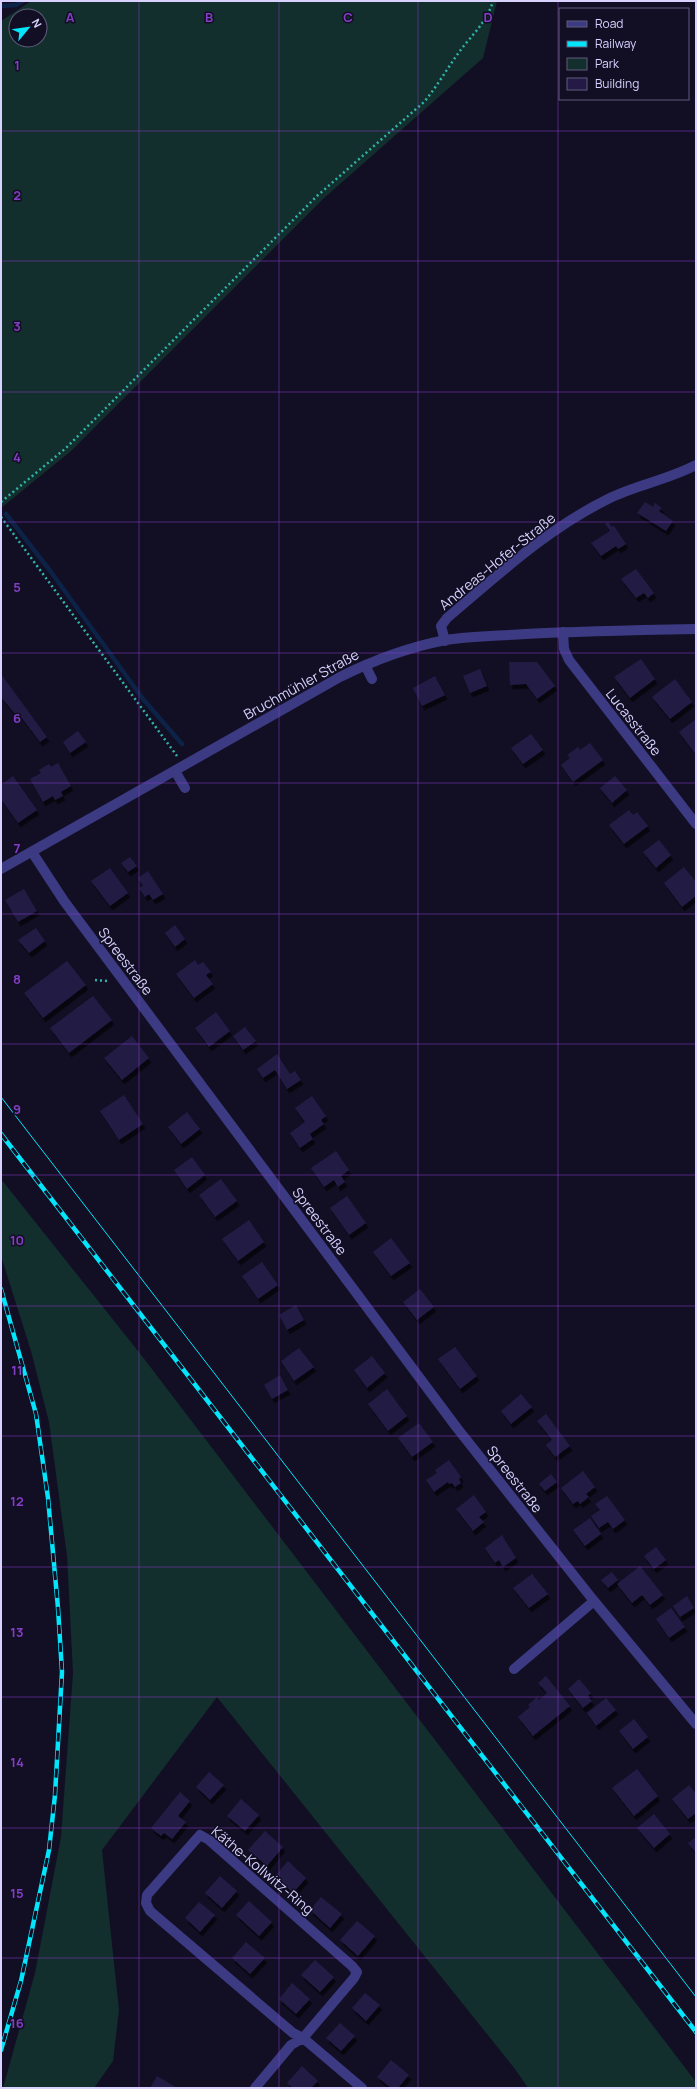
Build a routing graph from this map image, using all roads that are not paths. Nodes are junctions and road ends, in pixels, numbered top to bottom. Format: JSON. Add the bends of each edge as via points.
{"nodes":[{"id":1,"x":696,"y":465,"type":"edge"},
{"id":2,"x":696,"y":629,"type":"edge"},
{"id":3,"x":563,"y":632,"type":"junction"},
{"id":4,"x":445,"y":641,"type":"junction"},
{"id":5,"x":365,"y":665,"type":"junction"},
{"id":6,"x":372,"y":679,"type":"dead end"},
{"id":7,"x":175,"y":771,"type":"junction"},
{"id":8,"x":185,"y":788,"type":"dead end"},
{"id":9,"x":696,"y":824,"type":"edge"},
{"id":10,"x":32,"y":852,"type":"junction"},
{"id":11,"x":1,"y":869,"type":"edge"},
{"id":12,"x":594,"y":1601,"type":"junction"},
{"id":13,"x":514,"y":1669,"type":"dead end"},
{"id":14,"x":696,"y":1724,"type":"edge"},
{"id":15,"x":303,"y":2038,"type":"junction"},
{"id":16,"x":255,"y":2088,"type":"edge"},
{"id":17,"x":361,"y":2088,"type":"edge"}],
"edges":[{"from":1,"to":4,"type":"street","name":"Andreas-Hofer-Straße","via":[[681,473],[610,498],[548,535],[446,618],[441,626]]},
{"from":2,"to":3,"type":"street","name":"Bruchmühler Straße"},
{"from":3,"to":4,"type":"street","name":"Bruchmühler Straße"},
{"from":3,"to":9,"type":"street","name":"Lucasstraße","via":[[564,649],[569,660]]},
{"from":4,"to":5,"type":"street","name":"Bruchmühler Straße","via":[[395,653]]},
{"from":5,"to":6,"type":"street"},
{"from":5,"to":7,"type":"street","name":"Bruchmühler Straße"},
{"from":7,"to":8,"type":"street"},
{"from":7,"to":10,"type":"street","name":"Bruchmühler Straße"},
{"from":10,"to":11,"type":"street","name":"Bruchmühler Straße"},
{"from":10,"to":12,"type":"street","name":"Spreestraße","via":[[64,901],[451,1420]]},
{"from":12,"to":13,"type":"street"},
{"from":12,"to":14,"type":"street","name":"Spreestraße"},
{"from":15,"to":15,"type":"street","name":"Käthe-Kollwitz-Ring","via":[[293,2033],[150,1911],[146,1903],[147,1895],[200,1835],[215,1845],[357,1972]]},
{"from":15,"to":16,"type":"street","via":[[291,2045]]},
{"from":15,"to":17,"type":"street","name":"Käthe-Kollwitz-Ring"}]}
